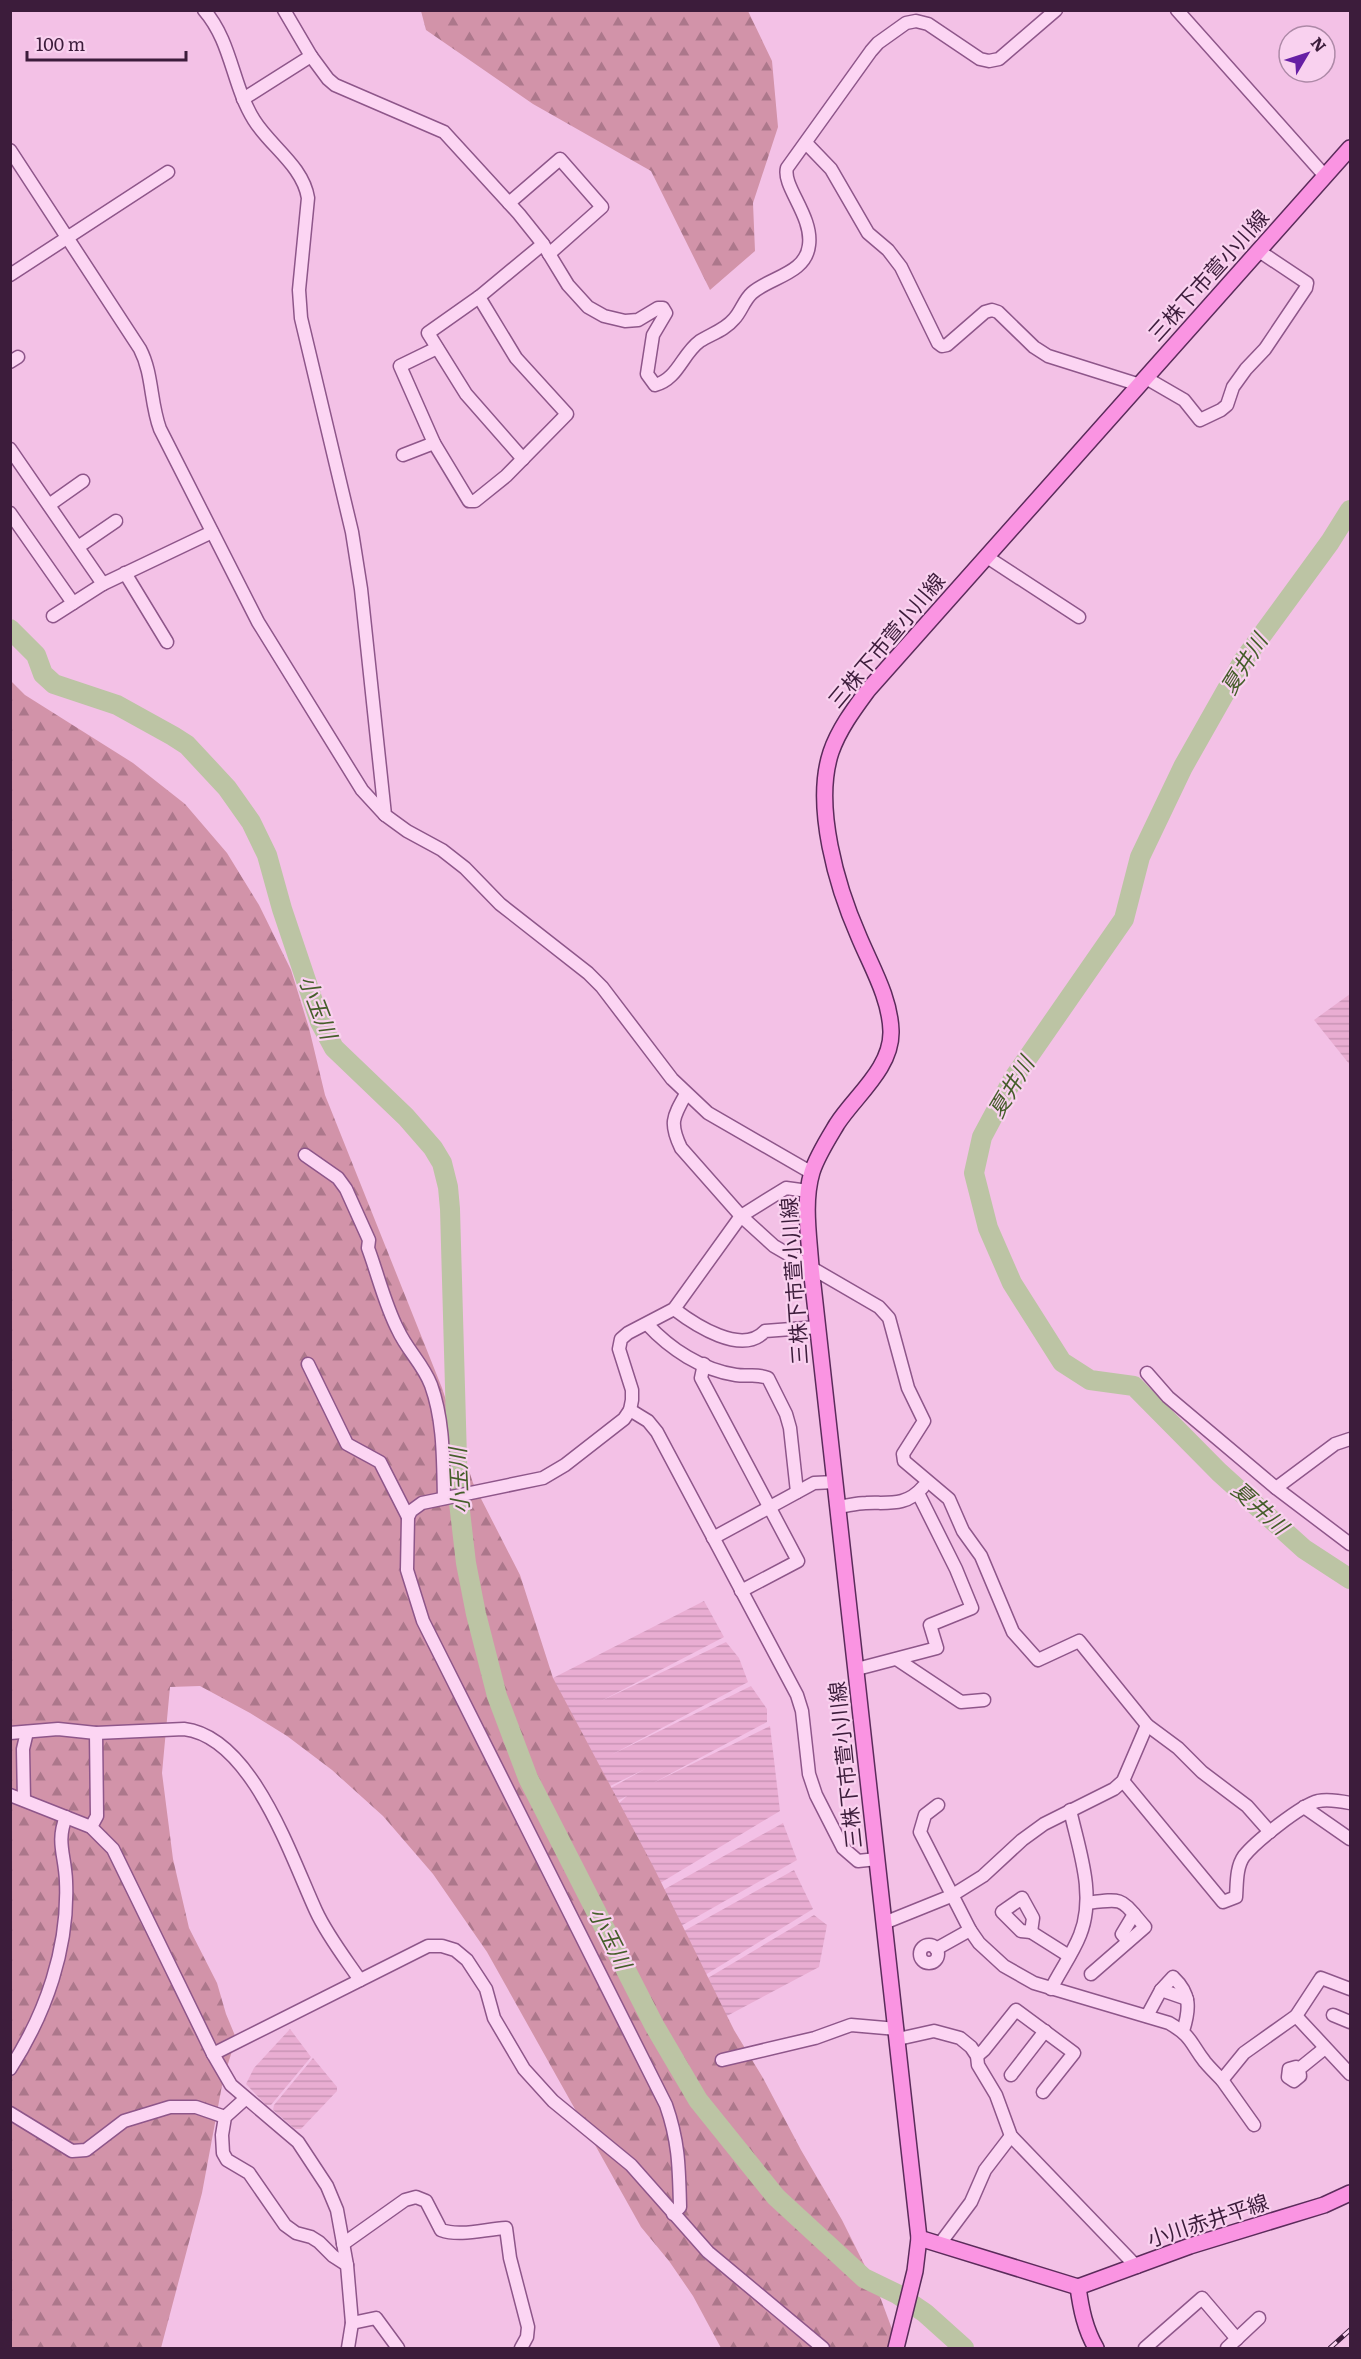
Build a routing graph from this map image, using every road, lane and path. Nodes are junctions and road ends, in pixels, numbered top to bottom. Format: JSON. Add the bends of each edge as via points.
{"nodes":[{"id":1,"x":204,"y":10,"type":"edge"},
{"id":2,"x":284,"y":10,"type":"edge"},
{"id":3,"x":1056,"y":10,"type":"edge"},
{"id":4,"x":1177,"y":10,"type":"edge"},
{"id":5,"x":311,"y":56,"type":"junction"},
{"id":6,"x":243,"y":99,"type":"junction"},
{"id":7,"x":806,"y":143,"type":"junction"},
{"id":8,"x":1350,"y":148,"type":"edge"},
{"id":9,"x":10,"y":150,"type":"edge"},
{"id":10,"x":10,"y":170,"type":"edge"},
{"id":11,"x":24,"y":172,"type":"junction"},
{"id":12,"x":168,"y":172,"type":"dead end"},
{"id":13,"x":1325,"y":176,"type":"junction"},
{"id":14,"x":509,"y":203,"type":"junction"},
{"id":15,"x":68,"y":237,"type":"junction"},
{"id":16,"x":546,"y":249,"type":"junction"},
{"id":17,"x":1259,"y":251,"type":"junction"},
{"id":18,"x":10,"y":275,"type":"edge"},
{"id":19,"x":479,"y":297,"type":"junction"},
{"id":20,"x":437,"y":348,"type":"junction"},
{"id":21,"x":1143,"y":381,"type":"junction"},
{"id":22,"x":434,"y":442,"type":"junction"},
{"id":23,"x":10,"y":449,"type":"edge"},
{"id":24,"x":403,"y":455,"type":"dead end"},
{"id":25,"x":522,"y":459,"type":"junction"},
{"id":26,"x":83,"y":481,"type":"dead end"},
{"id":27,"x":49,"y":505,"type":"junction"},
{"id":28,"x":10,"y":513,"type":"edge"},
{"id":29,"x":116,"y":521,"type":"dead end"},
{"id":30,"x":212,"y":532,"type":"junction"},
{"id":31,"x":78,"y":547,"type":"junction"},
{"id":32,"x":987,"y":556,"type":"junction"},
{"id":33,"x":125,"y":573,"type":"junction"},
{"id":34,"x":103,"y":584,"type":"junction"},
{"id":35,"x":73,"y":603,"type":"junction"},
{"id":36,"x":53,"y":616,"type":"dead end"},
{"id":37,"x":1079,"y":617,"type":"dead end"},
{"id":38,"x":167,"y":642,"type":"dead end"},
{"id":39,"x":385,"y":815,"type":"junction"},
{"id":40,"x":686,"y":1094,"type":"junction"},
{"id":41,"x":305,"y":1155,"type":"dead end"},
{"id":42,"x":812,"y":1173,"type":"junction"},
{"id":43,"x":808,"y":1191,"type":"junction"},
{"id":44,"x":741,"y":1216,"type":"junction"},
{"id":45,"x":811,"y":1267,"type":"junction"},
{"id":46,"x":674,"y":1309,"type":"junction"},
{"id":47,"x":647,"y":1324,"type":"junction"},
{"id":48,"x":818,"y":1327,"type":"junction"},
{"id":49,"x":308,"y":1364,"type":"dead end"},
{"id":50,"x":704,"y":1364,"type":"junction"},
{"id":51,"x":1146,"y":1373,"type":"dead end"},
{"id":52,"x":630,"y":1410,"type":"junction"},
{"id":53,"x":1350,"y":1439,"type":"edge"},
{"id":54,"x":835,"y":1482,"type":"junction"},
{"id":55,"x":928,"y":1482,"type":"junction"},
{"id":56,"x":1276,"y":1488,"type":"junction"},
{"id":57,"x":797,"y":1492,"type":"junction"},
{"id":58,"x":918,"y":1492,"type":"junction"},
{"id":59,"x":447,"y":1498,"type":"junction"},
{"id":60,"x":770,"y":1507,"type":"junction"},
{"id":61,"x":838,"y":1507,"type":"junction"},
{"id":62,"x":408,"y":1517,"type":"junction"},
{"id":63,"x":713,"y":1538,"type":"junction"},
{"id":64,"x":1350,"y":1544,"type":"edge"},
{"id":65,"x":741,"y":1591,"type":"junction"},
{"id":66,"x":897,"y":1660,"type":"junction"},
{"id":67,"x":857,"y":1669,"type":"junction"},
{"id":68,"x":984,"y":1700,"type":"dead end"},
{"id":69,"x":1147,"y":1725,"type":"junction"},
{"id":70,"x":27,"y":1732,"type":"junction"},
{"id":71,"x":10,"y":1733,"type":"edge"},
{"id":72,"x":96,"y":1733,"type":"junction"},
{"id":73,"x":1123,"y":1781,"type":"junction"},
{"id":74,"x":10,"y":1795,"type":"edge"},
{"id":75,"x":24,"y":1800,"type":"junction"},
{"id":76,"x":1350,"y":1803,"type":"edge"},
{"id":77,"x":938,"y":1805,"type":"dead end"},
{"id":78,"x":1304,"y":1807,"type":"junction"},
{"id":79,"x":1070,"y":1810,"type":"junction"},
{"id":80,"x":66,"y":1817,"type":"junction"},
{"id":81,"x":91,"y":1827,"type":"junction"},
{"id":82,"x":1270,"y":1832,"type":"junction"},
{"id":83,"x":1350,"y":1839,"type":"edge"},
{"id":84,"x":877,"y":1859,"type":"junction"},
{"id":85,"x":951,"y":1896,"type":"junction"},
{"id":86,"x":1087,"y":1903,"type":"junction"},
{"id":87,"x":884,"y":1923,"type":"junction"},
{"id":88,"x":970,"y":1930,"type":"junction"},
{"id":89,"x":1031,"y":1932,"type":"dead end"},
{"id":90,"x":936,"y":1949,"type":"dead end"},
{"id":91,"x":1069,"y":1956,"type":"junction"},
{"id":92,"x":1091,"y":1974,"type":"dead end"},
{"id":93,"x":360,"y":1980,"type":"junction"},
{"id":94,"x":1051,"y":1989,"type":"junction"},
{"id":95,"x":1350,"y":1989,"type":"edge"},
{"id":96,"x":1332,"y":2015,"type":"dead end"},
{"id":97,"x":1147,"y":2016,"type":"junction"},
{"id":98,"x":1296,"y":2016,"type":"junction"},
{"id":99,"x":1350,"y":2022,"type":"edge"},
{"id":100,"x":1045,"y":2031,"type":"junction"},
{"id":101,"x":1183,"y":2031,"type":"junction"},
{"id":102,"x":897,"y":2034,"type":"junction"},
{"id":103,"x":1325,"y":2048,"type":"junction"},
{"id":104,"x":213,"y":2054,"type":"junction"},
{"id":105,"x":976,"y":2056,"type":"junction"},
{"id":106,"x":722,"y":2060,"type":"dead end"},
{"id":107,"x":10,"y":2069,"type":"edge"},
{"id":108,"x":1299,"y":2069,"type":"dead end"},
{"id":109,"x":1350,"y":2074,"type":"edge"},
{"id":110,"x":1011,"y":2075,"type":"dead end"},
{"id":111,"x":1222,"y":2080,"type":"junction"},
{"id":112,"x":1043,"y":2092,"type":"dead end"},
{"id":113,"x":245,"y":2099,"type":"junction"},
{"id":114,"x":10,"y":2113,"type":"edge"},
{"id":115,"x":225,"y":2117,"type":"junction"},
{"id":116,"x":1254,"y":2125,"type":"dead end"},
{"id":117,"x":1011,"y":2136,"type":"junction"},
{"id":118,"x":1350,"y":2193,"type":"edge"},
{"id":119,"x":673,"y":2214,"type":"junction"},
{"id":120,"x":919,"y":2238,"type":"junction"},
{"id":121,"x":343,"y":2244,"type":"junction"},
{"id":122,"x":939,"y":2245,"type":"junction"},
{"id":123,"x":347,"y":2265,"type":"junction"},
{"id":124,"x":1137,"y":2267,"type":"junction"},
{"id":125,"x":1078,"y":2287,"type":"junction"},
{"id":126,"x":1259,"y":2318,"type":"dead end"},
{"id":127,"x":352,"y":2322,"type":"junction"},
{"id":128,"x":1237,"y":2339,"type":"junction"},
{"id":129,"x":896,"y":2348,"type":"edge"},
{"id":130,"x":348,"y":2349,"type":"edge"},
{"id":131,"x":398,"y":2349,"type":"edge"},
{"id":132,"x":521,"y":2349,"type":"edge"},
{"id":133,"x":823,"y":2349,"type":"edge"},
{"id":134,"x":1096,"y":2349,"type":"edge"},
{"id":135,"x":1145,"y":2349,"type":"edge"},
{"id":136,"x":1227,"y":2349,"type":"edge"}],
"edges":[{"from":1,"to":6,"type":"street","via":[[223,38]]},
{"from":2,"to":5,"type":"street"},
{"from":3,"to":7,"type":"street","via":[[999,59],[989,61],[980,60],[928,24],[906,23],[871,51]]},
{"from":4,"to":13,"type":"street"},
{"from":5,"to":6,"type":"street"},
{"from":5,"to":14,"type":"street","via":[[340,88],[444,132]]},
{"from":6,"to":39,"type":"street","via":[[263,134],[306,185],[299,290],[301,318],[352,532]]},
{"from":7,"to":16,"type":"street","via":[[786,173],[809,230],[809,248],[803,260],[788,274],[759,287],[732,322],[699,342],[663,383],[655,385],[647,374],[653,335],[666,313],[663,308],[638,320],[604,316],[588,307],[568,285]]},
{"from":7,"to":21,"type":"street","via":[[838,179],[862,224],[901,267],[938,344],[947,345],[992,310],[1048,356]]},
{"from":8,"to":13,"type":"main road","name":"三株下市萱小川線"},
{"from":9,"to":11,"type":"street"},
{"from":10,"to":11,"type":"street"},
{"from":11,"to":15,"type":"street"},
{"from":12,"to":15,"type":"street"},
{"from":13,"to":17,"type":"main road","name":"三株下市萱小川線"},
{"from":14,"to":16,"type":"street"},
{"from":14,"to":16,"type":"street","via":[[560,159],[602,207]]},
{"from":15,"to":18,"type":"street"},
{"from":15,"to":30,"type":"street","via":[[140,348],[149,370],[160,429]]},
{"from":16,"to":19,"type":"street"},
{"from":17,"to":21,"type":"main road","name":"三株下市萱小川線"},
{"from":17,"to":21,"type":"street","via":[[1306,283],[1306,288],[1265,349],[1233,387],[1227,405],[1200,420],[1184,400]]},
{"from":19,"to":20,"type":"street","via":[[428,333]]},
{"from":19,"to":25,"type":"street","via":[[516,358],[567,414]]},
{"from":20,"to":22,"type":"street","via":[[400,366]]},
{"from":20,"to":25,"type":"street","via":[[466,394]]},
{"from":21,"to":32,"type":"main road","name":"三株下市萱小川線"},
{"from":22,"to":24,"type":"street"},
{"from":22,"to":25,"type":"street","via":[[469,501],[475,501]]},
{"from":23,"to":27,"type":"street"},
{"from":26,"to":27,"type":"street"},
{"from":27,"to":31,"type":"street"},
{"from":28,"to":35,"type":"street"},
{"from":29,"to":31,"type":"street"},
{"from":30,"to":33,"type":"street"},
{"from":30,"to":39,"type":"street","via":[[296,686],[362,790]]},
{"from":31,"to":34,"type":"street"},
{"from":32,"to":37,"type":"street"},
{"from":32,"to":42,"type":"main road","name":"三株下市萱小川線","via":[[868,690],[848,716],[831,752],[825,783],[826,817],[837,870],[854,925],[887,1004],[891,1039],[883,1062],[838,1123]]},
{"from":33,"to":34,"type":"street"},
{"from":33,"to":38,"type":"street"},
{"from":34,"to":35,"type":"street"},
{"from":35,"to":36,"type":"street"},
{"from":39,"to":40,"type":"street","via":[[442,850],[500,904],[582,968],[602,987]]},
{"from":40,"to":42,"type":"street","via":[[708,1113]]},
{"from":40,"to":44,"type":"street","via":[[672,1124],[675,1135],[681,1148]]},
{"from":41,"to":59,"type":"street","via":[[334,1174],[346,1189],[369,1240],[368,1248],[396,1327],[431,1384],[442,1429]]},
{"from":42,"to":43,"type":"main road","name":"三株下市萱小川線"},
{"from":43,"to":44,"type":"street","via":[[786,1188]]},
{"from":43,"to":45,"type":"main road","name":"三株下市萱小川線"},
{"from":44,"to":45,"type":"street","via":[[774,1246]]},
{"from":44,"to":46,"type":"street"},
{"from":45,"to":48,"type":"main road","name":"三株下市萱小川線"},
{"from":45,"to":55,"type":"street","via":[[879,1306],[889,1318],[908,1388],[924,1422],[903,1454],[904,1461]]},
{"from":46,"to":47,"type":"street"},
{"from":46,"to":48,"type":"street","via":[[710,1332],[744,1342],[765,1331]]},
{"from":47,"to":50,"type":"street","via":[[661,1340],[687,1358]]},
{"from":47,"to":52,"type":"street","via":[[621,1339],[619,1348],[632,1390]]},
{"from":48,"to":54,"type":"main road","name":"三株下市萱小川線"},
{"from":49,"to":62,"type":"street","via":[[347,1444],[380,1462]]},
{"from":50,"to":57,"type":"street","via":[[734,1375],[768,1378],[790,1428]]},
{"from":50,"to":60,"type":"street","via":[[700,1378]]},
{"from":51,"to":56,"type":"street"},
{"from":52,"to":59,"type":"street","via":[[624,1419],[543,1478]]},
{"from":52,"to":63,"type":"street","via":[[648,1420],[657,1432]]},
{"from":53,"to":56,"type":"street","via":[[1335,1444]]},
{"from":54,"to":57,"type":"street","via":[[814,1483]]},
{"from":54,"to":61,"type":"main road","name":"三株下市萱小川線"},
{"from":55,"to":58,"type":"street"},
{"from":55,"to":69,"type":"street","via":[[949,1499],[963,1531],[981,1556],[1013,1632],[1038,1660],[1079,1641]]},
{"from":56,"to":64,"type":"street"},
{"from":57,"to":60,"type":"street"},
{"from":58,"to":61,"type":"street","via":[[902,1502]]},
{"from":58,"to":66,"type":"street","via":[[972,1608],[930,1624],[937,1648]]},
{"from":59,"to":62,"type":"street","via":[[422,1503]]},
{"from":60,"to":63,"type":"street"},
{"from":60,"to":65,"type":"street","via":[[798,1561]]},
{"from":61,"to":67,"type":"main road","name":"三株下市萱小川線"},
{"from":62,"to":119,"type":"street","via":[[407,1570],[423,1621],[666,2105],[679,2150],[680,2207]]},
{"from":63,"to":65,"type":"street"},
{"from":65,"to":84,"type":"street","via":[[797,1695],[809,1774],[826,1816],[852,1858]]},
{"from":66,"to":67,"type":"street"},
{"from":66,"to":68,"type":"street","via":[[961,1702]]},
{"from":67,"to":84,"type":"main road","name":"三株下市萱小川線"},
{"from":69,"to":73,"type":"street"},
{"from":69,"to":82,"type":"street","via":[[1247,1806]]},
{"from":70,"to":71,"type":"street"},
{"from":70,"to":72,"type":"street","via":[[58,1729]]},
{"from":70,"to":75,"type":"street","via":[[23,1749]]},
{"from":72,"to":81,"type":"street","via":[[97,1816]]},
{"from":72,"to":93,"type":"street","via":[[195,1730],[223,1746],[269,1807],[317,1913]]},
{"from":73,"to":79,"type":"street"},
{"from":73,"to":82,"type":"street","via":[[1223,1902],[1236,1897],[1243,1857]]},
{"from":74,"to":75,"type":"street"},
{"from":75,"to":80,"type":"street"},
{"from":76,"to":78,"type":"street","via":[[1318,1801]]},
{"from":77,"to":85,"type":"street","via":[[925,1815],[920,1832]]},
{"from":78,"to":82,"type":"street"},
{"from":78,"to":83,"type":"street"},
{"from":79,"to":85,"type":"street","via":[[1044,1824],[983,1876]]},
{"from":79,"to":86,"type":"street"},
{"from":80,"to":81,"type":"street"},
{"from":80,"to":107,"type":"street","via":[[60,1836],[66,1881],[64,1938],[34,2029]]},
{"from":81,"to":104,"type":"street","via":[[113,1849]]},
{"from":84,"to":87,"type":"main road","name":"三株下市萱小川線"},
{"from":85,"to":87,"type":"street"},
{"from":85,"to":88,"type":"street"},
{"from":86,"to":91,"type":"street","via":[[1080,1935]]},
{"from":86,"to":92,"type":"street","via":[[1116,1899],[1134,1914],[1122,1934],[1128,1941]]},
{"from":87,"to":102,"type":"main road","name":"三株下市萱小川線"},
{"from":88,"to":90,"type":"street"},
{"from":88,"to":94,"type":"street","via":[[1004,1966]]},
{"from":89,"to":91,"type":"street"},
{"from":91,"to":94,"type":"street"},
{"from":93,"to":104,"type":"street"},
{"from":93,"to":119,"type":"street","via":[[428,1946],[455,1950],[467,1960],[486,1989],[494,2018],[524,2069],[553,2101],[631,2165]]},
{"from":94,"to":97,"type":"street"},
{"from":95,"to":98,"type":"street","via":[[1321,1978]]},
{"from":96,"to":99,"type":"street"},
{"from":97,"to":101,"type":"street"},
{"from":97,"to":101,"type":"street","via":[[1161,1990],[1187,2000]]},
{"from":98,"to":103,"type":"street"},
{"from":98,"to":111,"type":"street","via":[[1244,2053]]},
{"from":100,"to":105,"type":"street","via":[[1016,2010]]},
{"from":100,"to":110,"type":"street"},
{"from":100,"to":112,"type":"street","via":[[1074,2053]]},
{"from":101,"to":111,"type":"street"},
{"from":102,"to":105,"type":"street","via":[[945,2033],[960,2038]]},
{"from":102,"to":106,"type":"street","via":[[851,2025],[815,2038]]},
{"from":102,"to":120,"type":"main road","name":"三株下市萱小川線"},
{"from":103,"to":108,"type":"street"},
{"from":103,"to":109,"type":"street"},
{"from":104,"to":113,"type":"street","via":[[231,2085]]},
{"from":105,"to":117,"type":"street"},
{"from":111,"to":116,"type":"street"},
{"from":113,"to":115,"type":"street"},
{"from":113,"to":121,"type":"street","via":[[298,2142],[327,2186],[337,2210]]},
{"from":114,"to":115,"type":"street","via":[[72,2151],[86,2150],[124,2121],[170,2107],[196,2107]]},
{"from":115,"to":123,"type":"street","via":[[222,2144],[226,2160],[249,2173],[285,2225],[319,2242]]},
{"from":117,"to":122,"type":"street","via":[[985,2170],[971,2202]]},
{"from":117,"to":124,"type":"street"},
{"from":118,"to":124,"type":"main road","name":"小川赤井平線"},
{"from":119,"to":133,"type":"street","via":[[708,2252]]},
{"from":120,"to":122,"type":"main road"},
{"from":120,"to":129,"type":"main road"},
{"from":121,"to":123,"type":"street"},
{"from":121,"to":132,"type":"street","via":[[405,2200],[416,2197],[426,2201],[441,2230],[446,2232],[506,2229],[528,2327]]},
{"from":122,"to":125,"type":"main road"},
{"from":123,"to":127,"type":"street"},
{"from":124,"to":125,"type":"main road","name":"小川赤井平線"},
{"from":125,"to":134,"type":"main road","via":[[1088,2334]]},
{"from":126,"to":128,"type":"street"},
{"from":127,"to":130,"type":"street"},
{"from":127,"to":131,"type":"street","via":[[376,2318]]},
{"from":128,"to":135,"type":"street","via":[[1202,2298]]},
{"from":128,"to":136,"type":"street"}]}
